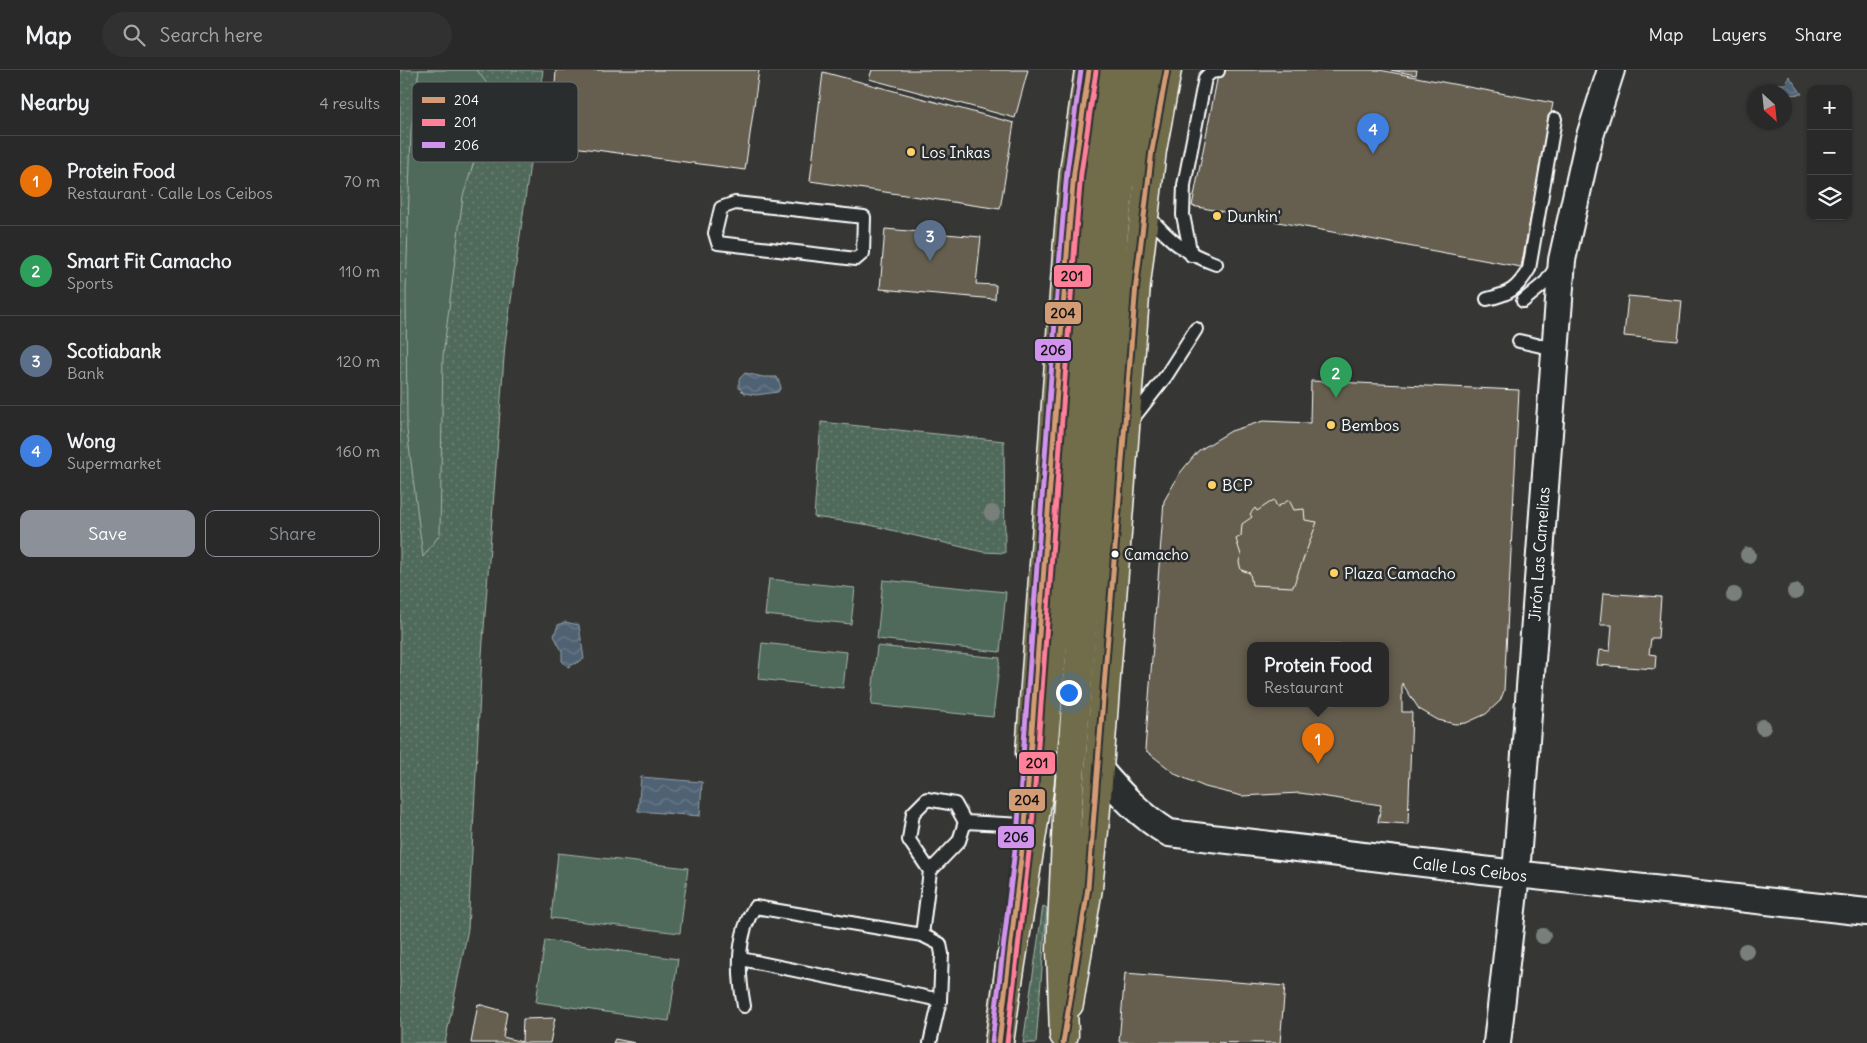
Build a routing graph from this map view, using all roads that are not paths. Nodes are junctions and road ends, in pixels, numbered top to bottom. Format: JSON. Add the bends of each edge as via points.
{"nodes":[{"id":1,"x":1090,"y":70,"type":"edge"},
{"id":2,"x":1115,"y":70,"type":"edge"},
{"id":3,"x":1141,"y":70,"type":"edge"},
{"id":4,"x":1167,"y":70,"type":"edge"},
{"id":5,"x":1611,"y":70,"type":"edge"},
{"id":6,"x":1218,"y":71,"type":"edge"},
{"id":7,"x":1556,"y":119,"type":"dead end"},
{"id":8,"x":1109,"y":184,"type":"junction"},
{"id":9,"x":1144,"y":212,"type":"junction"},
{"id":10,"x":864,"y":217,"type":"joint"},
{"id":11,"x":1191,"y":255,"type":"junction"},
{"id":12,"x":1562,"y":260,"type":"junction"},
{"id":13,"x":1216,"y":264,"type":"dead end"},
{"id":14,"x":1487,"y":299,"type":"dead end"},
{"id":15,"x":1523,"y":301,"type":"dead end"},
{"id":16,"x":1196,"y":329,"type":"dead end"},
{"id":17,"x":1519,"y":341,"type":"dead end"},
{"id":18,"x":1555,"y":348,"type":"junction"},
{"id":19,"x":1124,"y":430,"type":"junction"},
{"id":20,"x":1099,"y":769,"type":"junction"},
{"id":21,"x":964,"y":822,"type":"junction"},
{"id":22,"x":1025,"y":825,"type":"junction"},
{"id":23,"x":930,"y":871,"type":"junction"},
{"id":24,"x":1516,"y":874,"type":"junction"},
{"id":25,"x":1867,"y":912,"type":"edge"},
{"id":26,"x":922,"y":935,"type":"junction"},
{"id":27,"x":741,"y":959,"type":"junction"},
{"id":28,"x":1008,"y":982,"type":"junction"},
{"id":29,"x":940,"y":1000,"type":"junction"},
{"id":30,"x":744,"y":1006,"type":"dead end"},
{"id":31,"x":1063,"y":1039,"type":"edge"},
{"id":32,"x":930,"y":1043,"type":"edge"},
{"id":33,"x":998,"y":1043,"type":"edge"},
{"id":34,"x":1497,"y":1043,"type":"edge"}],
"edges":[{"from":1,"to":22,"type":"main road","via":[[1074,172],[1068,241]]},
{"from":2,"to":8,"type":"main road"},
{"from":3,"to":8,"type":"main road"},
{"from":4,"to":9,"type":"main road"},
{"from":5,"to":12,"type":"street","name":"Jirón Las Camelias","via":[[1589,139]]},
{"from":6,"to":11,"type":"lane","via":[[1205,78],[1184,186],[1183,215]]},
{"from":7,"to":14,"type":"lane","via":[[1529,269],[1519,286]]},
{"from":8,"to":28,"type":"main road","via":[[1038,790]]},
{"from":8,"to":31,"type":"main road","via":[[1106,311],[1067,817],[1061,950]]},
{"from":9,"to":11,"type":"lane"},
{"from":9,"to":19,"type":"main road"},
{"from":10,"to":10,"type":"lane","via":[[735,203],[721,208],[715,233],[718,243],[856,259],[863,253]]},
{"from":11,"to":13,"type":"lane"},
{"from":12,"to":15,"type":"lane","via":[[1546,282]]},
{"from":12,"to":18,"type":"street","name":"Jirón Las Camelias"},
{"from":16,"to":19,"type":"lane","via":[[1166,376]]},
{"from":17,"to":18,"type":"lane"},
{"from":18,"to":24,"type":"street","name":"Jirón Las Camelias"},
{"from":19,"to":20,"type":"main road"},
{"from":20,"to":24,"type":"street","name":"Calle Los Ceibos","via":[[1126,801],[1147,820],[1169,833]]},
{"from":20,"to":31,"type":"main road","via":[[1088,888]]},
{"from":21,"to":22,"type":"lane"},
{"from":21,"to":23,"type":"lane","via":[[960,840]]},
{"from":21,"to":23,"type":"lane","via":[[956,804],[927,799],[913,813],[909,840]]},
{"from":22,"to":28,"type":"main road"},
{"from":23,"to":26,"type":"lane"},
{"from":24,"to":25,"type":"street","name":"Calle Los Ceibos"},
{"from":24,"to":34,"type":"street","name":"Jirón Las Camelias"},
{"from":26,"to":27,"type":"lane","via":[[756,907],[747,919]]},
{"from":26,"to":29,"type":"lane","via":[[940,944]]},
{"from":27,"to":29,"type":"lane"},
{"from":27,"to":30,"type":"lane","via":[[739,974]]},
{"from":28,"to":33,"type":"main road"},
{"from":29,"to":32,"type":"lane"}]}
